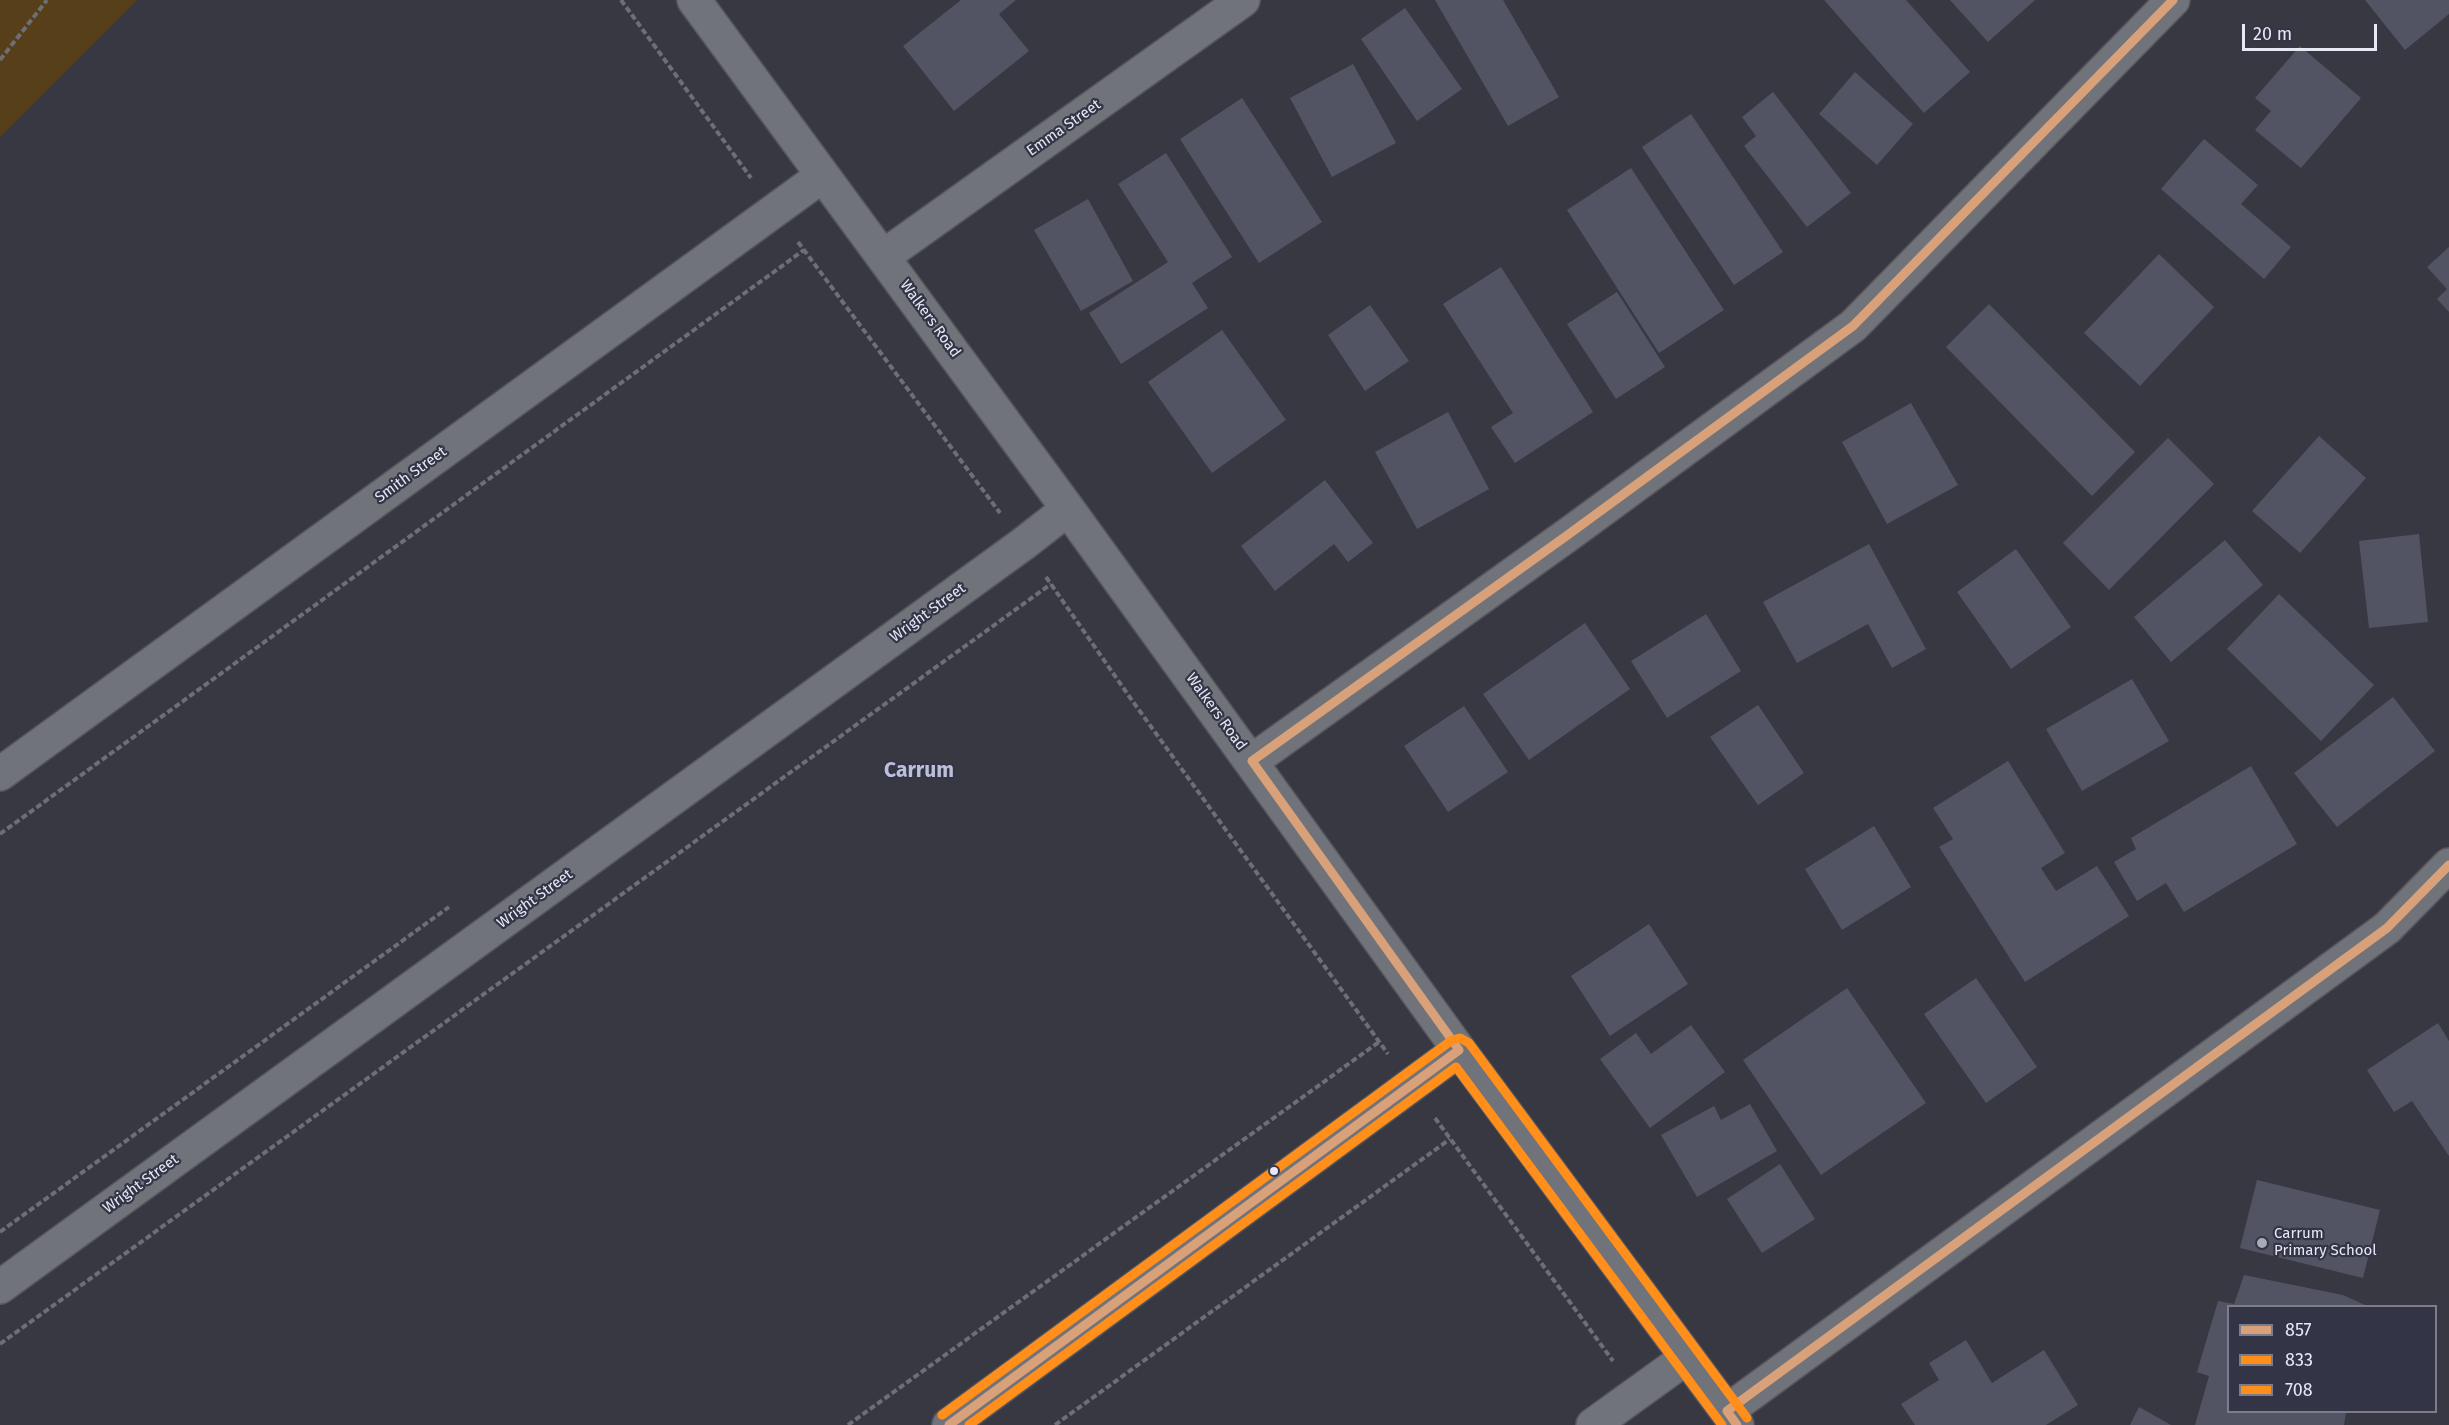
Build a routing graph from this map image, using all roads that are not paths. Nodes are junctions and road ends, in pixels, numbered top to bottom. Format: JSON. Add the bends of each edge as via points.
{"nodes":[{"id":1,"x":694,"y":0,"type":"edge"},
{"id":2,"x":1243,"y":0,"type":"edge"},
{"id":3,"x":2173,"y":0,"type":"edge"},
{"id":4,"x":822,"y":176,"type":"junction"},
{"id":5,"x":884,"y":256,"type":"junction"},
{"id":6,"x":1068,"y":509,"type":"junction"},
{"id":7,"x":1252,"y":761,"type":"junction"},
{"id":8,"x":0,"y":774,"type":"edge"},
{"id":9,"x":2449,"y":865,"type":"edge"},
{"id":10,"x":1459,"y":1050,"type":"junction"},
{"id":11,"x":0,"y":1287,"type":"edge"},
{"id":12,"x":1686,"y":1358,"type":"junction"},
{"id":13,"x":1732,"y":1418,"type":"edge"},
{"id":14,"x":949,"y":1425,"type":"edge"},
{"id":15,"x":1593,"y":1425,"type":"edge"}],
"edges":[{"from":1,"to":4,"type":"street","name":"Walkers Road"},
{"from":2,"to":5,"type":"street","name":"Emma Street"},
{"from":3,"to":7,"type":"street","via":[[1853,326]]},
{"from":4,"to":5,"type":"street","name":"Walkers Road"},
{"from":4,"to":8,"type":"street","name":"Smith Street"},
{"from":5,"to":6,"type":"street","name":"Walkers Road"},
{"from":6,"to":7,"type":"street","name":"Walkers Road"},
{"from":6,"to":11,"type":"street","name":"Wright Street"},
{"from":7,"to":10,"type":"street","name":"Walkers Road"},
{"from":9,"to":13,"type":"street","via":[[2387,928]]},
{"from":10,"to":12,"type":"street","name":"Walkers Road"},
{"from":10,"to":14,"type":"street"},
{"from":12,"to":13,"type":"street","name":"Walkers Road"},
{"from":12,"to":15,"type":"street"}]}
